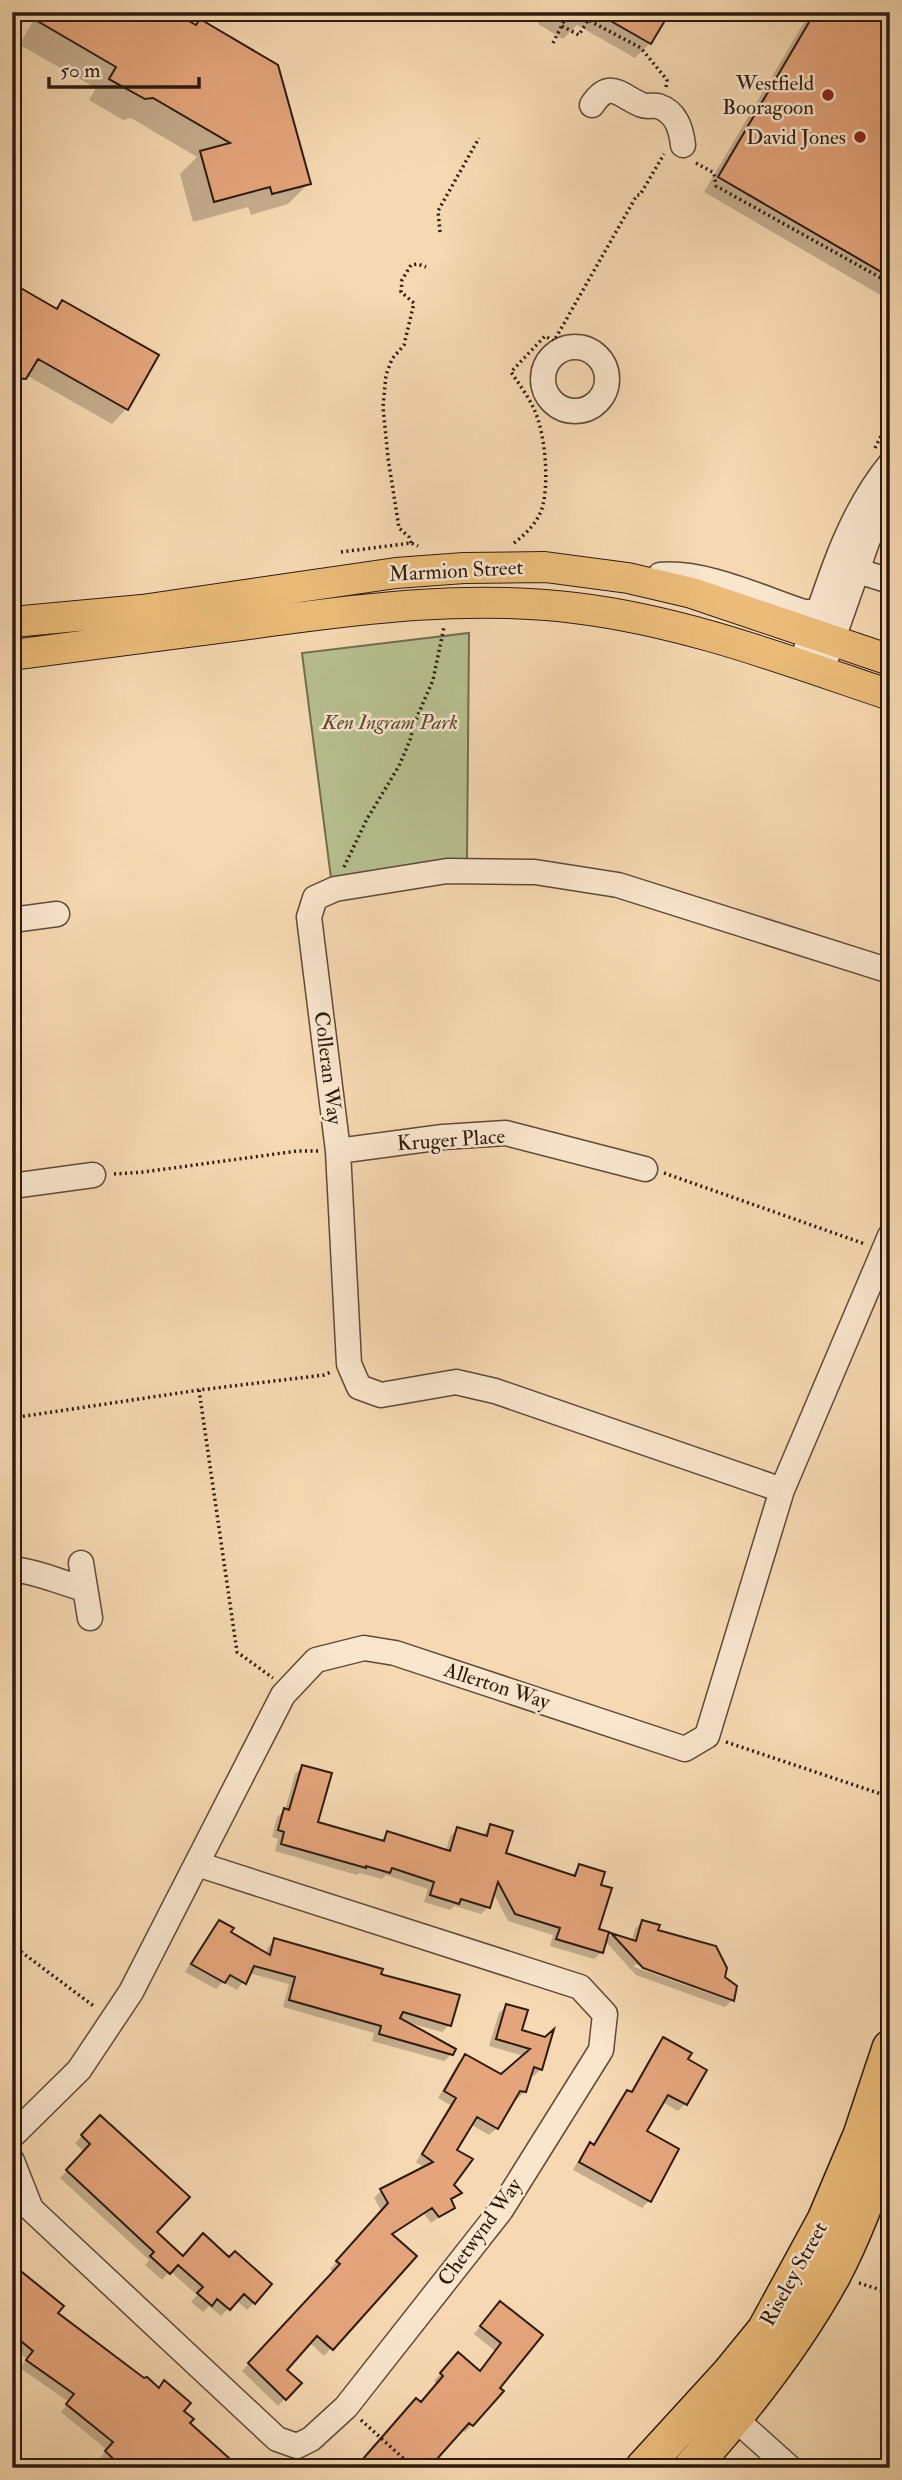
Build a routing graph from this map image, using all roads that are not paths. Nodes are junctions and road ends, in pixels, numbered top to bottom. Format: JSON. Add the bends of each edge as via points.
{"nodes":[{"id":1,"x":592,"y":105,"type":"dead end"},
{"id":2,"x":681,"y":150,"type":"road end"},
{"id":3,"x":890,"y":464,"type":"edge"},
{"id":4,"x":890,"y":496,"type":"edge"},
{"id":5,"x":858,"y":571,"type":"junction"},
{"id":6,"x":890,"y":581,"type":"edge"},
{"id":7,"x":12,"y":622,"type":"edge"},
{"id":8,"x":821,"y":629,"type":"junction"},
{"id":9,"x":12,"y":655,"type":"edge"},
{"id":10,"x":890,"y":660,"type":"edge"},
{"id":11,"x":812,"y":667,"type":"junction"},
{"id":12,"x":890,"y":695,"type":"edge"},
{"id":13,"x":57,"y":914,"type":"dead end"},
{"id":14,"x":12,"y":920,"type":"edge"},
{"id":15,"x":890,"y":971,"type":"edge"},
{"id":16,"x":338,"y":1150,"type":"junction"},
{"id":17,"x":645,"y":1168,"type":"road end"},
{"id":18,"x":93,"y":1175,"type":"road end"},
{"id":19,"x":12,"y":1186,"type":"edge"},
{"id":20,"x":888,"y":1247,"type":"edge"},
{"id":21,"x":782,"y":1490,"type":"junction"},
{"id":22,"x":81,"y":1563,"type":"dead end"},
{"id":23,"x":12,"y":1569,"type":"edge"},
{"id":24,"x":85,"y":1589,"type":"junction"},
{"id":25,"x":90,"y":1618,"type":"dead end"},
{"id":26,"x":197,"y":1864,"type":"junction"},
{"id":27,"x":890,"y":2048,"type":"edge"},
{"id":28,"x":12,"y":2136,"type":"edge"},
{"id":29,"x":890,"y":2136,"type":"edge"},
{"id":30,"x":12,"y":2161,"type":"edge"},
{"id":31,"x":709,"y":2396,"type":"junction"},
{"id":32,"x":736,"y":2418,"type":"junction"},
{"id":33,"x":643,"y":2468,"type":"edge"},
{"id":34,"x":691,"y":2468,"type":"edge"},
{"id":35,"x":790,"y":2468,"type":"edge"}],
"edges":[{"from":1,"to":2,"type":"street","via":[[598,95],[616,91],[644,106],[657,106],[674,116],[681,130]]},
{"from":3,"to":8,"type":"street","via":[[847,537]]},
{"from":4,"to":5,"type":"street"},
{"from":5,"to":6,"type":"street"},
{"from":5,"to":8,"type":"street"},
{"from":7,"to":8,"type":"main road","name":"Marmion Street","via":[[142,610],[396,573],[545,567],[628,578]]},
{"from":8,"to":10,"type":"main road","name":"Marmion Street"},
{"from":8,"to":11,"type":"street"},
{"from":9,"to":11,"type":"main road","name":"Marmion Street","via":[[362,609],[500,602],[634,617]]},
{"from":11,"to":12,"type":"main road","name":"Marmion Street"},
{"from":13,"to":14,"type":"street"},
{"from":15,"to":16,"type":"street","name":"Colleran Way","via":[[618,885],[535,872],[447,871],[335,889],[315,898],[309,917]]},
{"from":16,"to":17,"type":"street","name":"Kruger Place","via":[[506,1133]]},
{"from":16,"to":21,"type":"street","name":"Colleran Way","via":[[349,1364],[359,1387],[381,1395],[456,1382],[495,1391]]},
{"from":18,"to":19,"type":"street"},
{"from":20,"to":21,"type":"street"},
{"from":21,"to":26,"type":"street","name":"Allerton Way","via":[[707,1736],[685,1749],[395,1653],[363,1648],[316,1660],[283,1695]]},
{"from":22,"to":24,"type":"street"},
{"from":23,"to":24,"type":"street","via":[[38,1572]]},
{"from":24,"to":25,"type":"street"},
{"from":26,"to":28,"type":"street","name":"Allerton Way","via":[[131,1992],[79,2070]]},
{"from":26,"to":30,"type":"street","name":"Chetwynd Way","via":[[580,1987],[605,2014],[601,2050],[500,2210],[346,2407],[312,2439],[296,2446],[277,2439],[31,2209]]},
{"from":27,"to":31,"type":"highway","name":"Riseley Street","via":[[861,2135],[824,2220],[765,2330]]},
{"from":29,"to":32,"type":"highway","name":"Riseley Street","via":[[834,2273],[782,2357]]},
{"from":31,"to":32,"type":"street"},
{"from":31,"to":33,"type":"highway","name":"Riseley Street"},
{"from":32,"to":34,"type":"highway","name":"Riseley Street"},
{"from":32,"to":35,"type":"street"}]}
